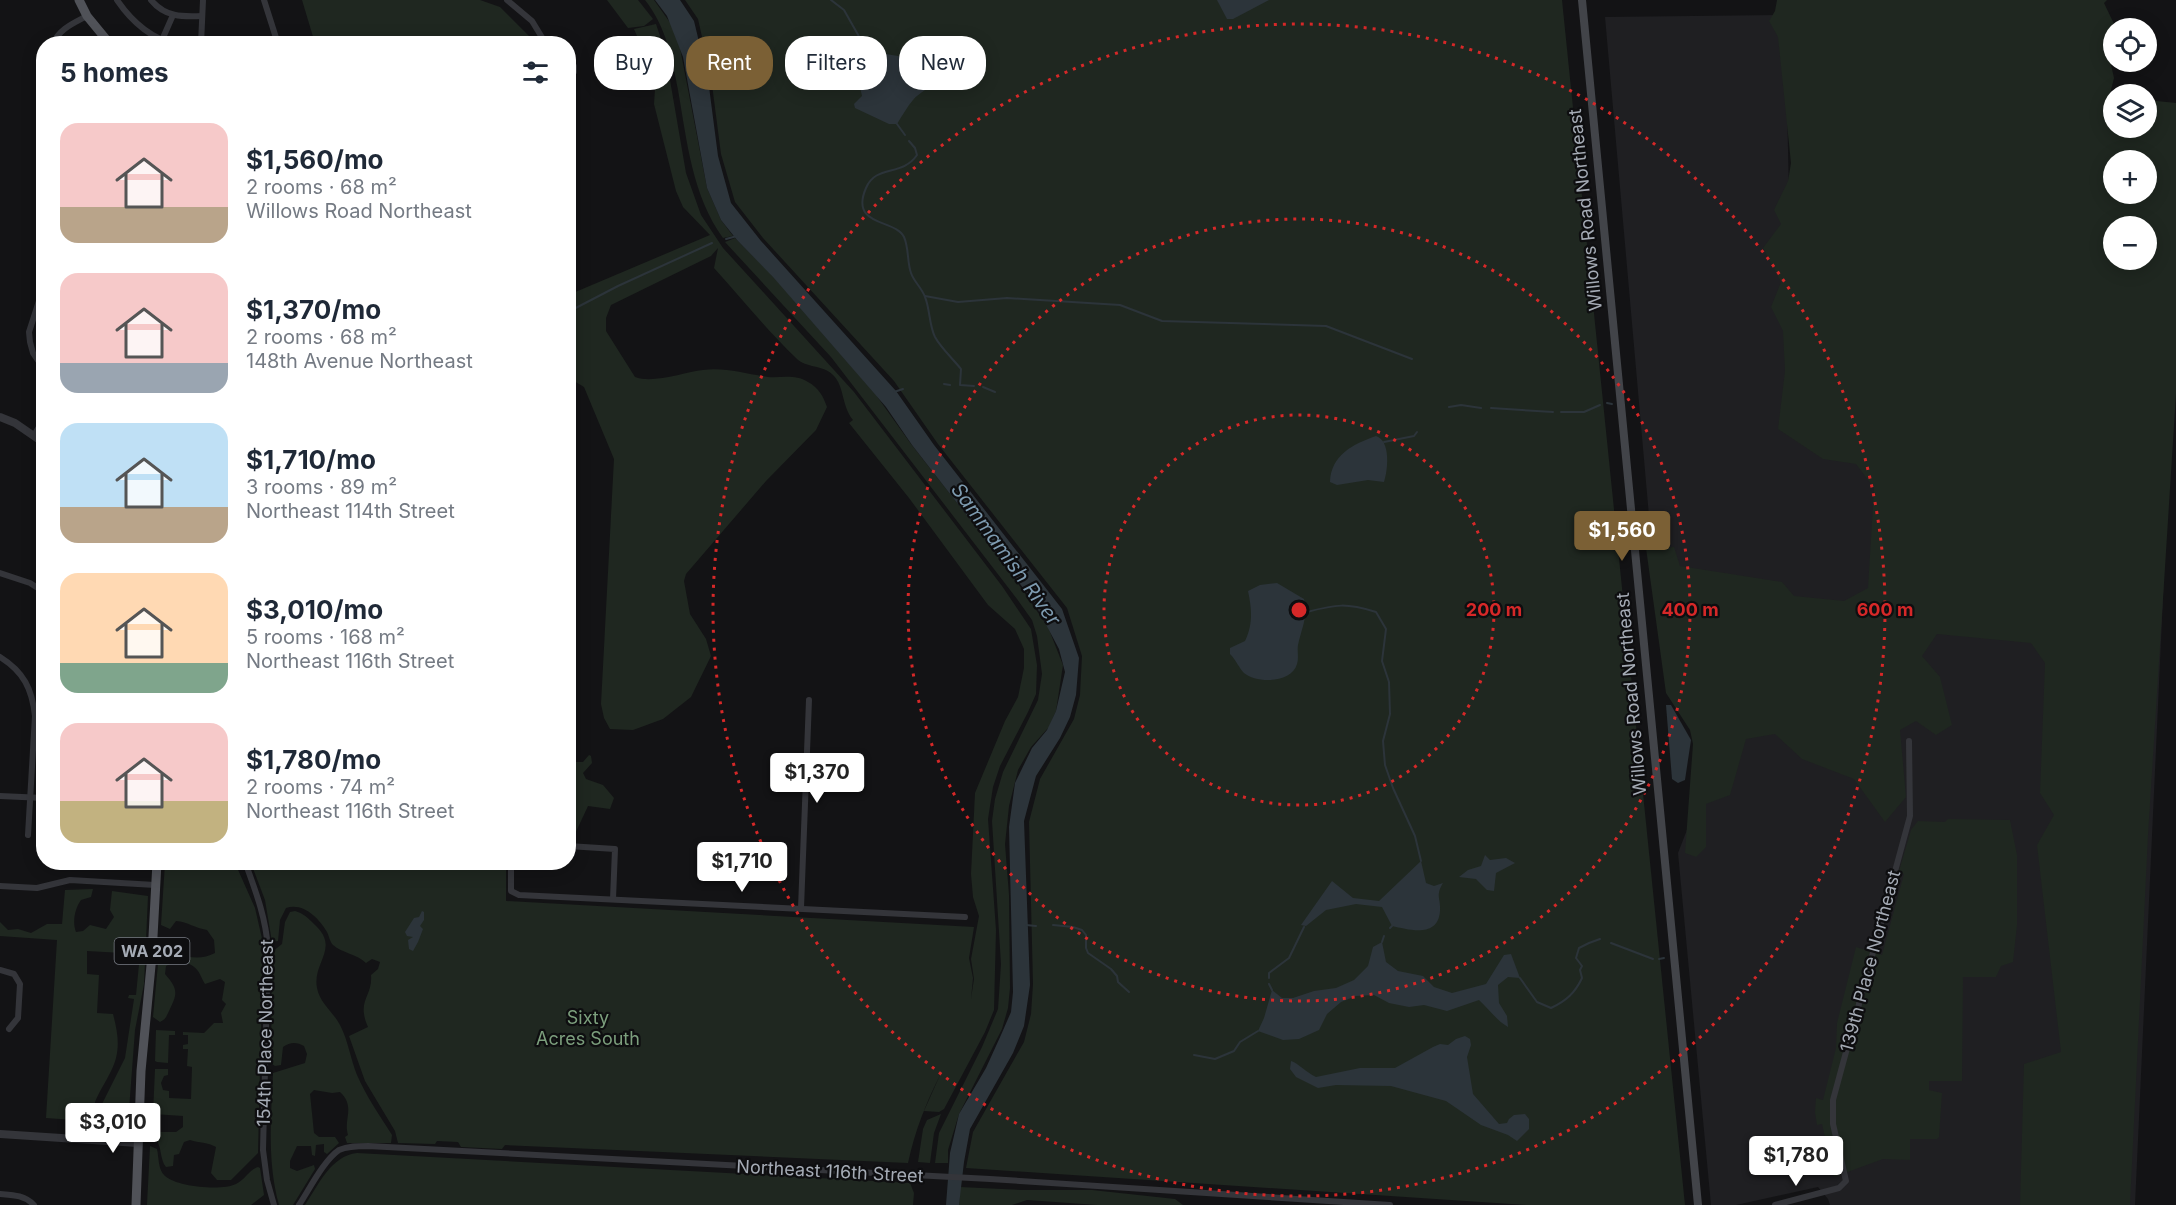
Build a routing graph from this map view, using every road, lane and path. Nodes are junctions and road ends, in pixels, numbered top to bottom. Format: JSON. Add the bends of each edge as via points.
{"nodes":[{"id":1,"x":79,"y":0,"type":"edge"},
{"id":2,"x":117,"y":0,"type":"edge"},
{"id":3,"x":152,"y":0,"type":"edge"},
{"id":4,"x":203,"y":0,"type":"edge"},
{"id":5,"x":264,"y":0,"type":"edge"},
{"id":6,"x":507,"y":0,"type":"edge"},
{"id":7,"x":1582,"y":0,"type":"edge"},
{"id":8,"x":173,"y":15,"type":"junction"},
{"id":9,"x":87,"y":16,"type":"junction"},
{"id":10,"x":202,"y":16,"type":"junction"},
{"id":11,"x":56,"y":36,"type":"edge"},
{"id":12,"x":103,"y":36,"type":"edge"},
{"id":13,"x":156,"y":36,"type":"edge"},
{"id":14,"x":164,"y":36,"type":"edge"},
{"id":15,"x":201,"y":36,"type":"edge"},
{"id":16,"x":275,"y":36,"type":"edge"},
{"id":17,"x":541,"y":36,"type":"edge"},
{"id":18,"x":36,"y":315,"type":"edge"},
{"id":19,"x":36,"y":357,"type":"edge"},
{"id":20,"x":0,"y":417,"type":"edge"},
{"id":21,"x":36,"y":432,"type":"edge"},
{"id":22,"x":34,"y":435,"type":"joint"},
{"id":23,"x":0,"y":573,"type":"edge"},
{"id":24,"x":36,"y":587,"type":"edge"},
{"id":25,"x":0,"y":657,"type":"edge"},
{"id":26,"x":809,"y":700,"type":"dead end"},
{"id":27,"x":1909,"y":741,"type":"dead end"},
{"id":28,"x":0,"y":796,"type":"edge"},
{"id":29,"x":31,"y":798,"type":"junction"},
{"id":30,"x":36,"y":798,"type":"edge"},
{"id":31,"x":28,"y":835,"type":"dead end"},
{"id":32,"x":576,"y":847,"type":"edge"},
{"id":33,"x":156,"y":870,"type":"edge"},
{"id":34,"x":248,"y":870,"type":"edge"},
{"id":35,"x":511,"y":870,"type":"edge"},
{"id":36,"x":155,"y":885,"type":"junction"},
{"id":37,"x":0,"y":886,"type":"edge"},
{"id":38,"x":613,"y":898,"type":"junction"},
{"id":39,"x":801,"y":908,"type":"junction"},
{"id":40,"x":964,"y":917,"type":"dead end"},
{"id":41,"x":0,"y":970,"type":"edge"},
{"id":42,"x":9,"y":1029,"type":"dead end"},
{"id":43,"x":0,"y":1134,"type":"edge"},
{"id":44,"x":138,"y":1143,"type":"junction"},
{"id":45,"x":0,"y":1194,"type":"edge"},
{"id":46,"x":34,"y":1205,"type":"edge"},
{"id":47,"x":136,"y":1205,"type":"edge"},
{"id":48,"x":274,"y":1205,"type":"edge"},
{"id":49,"x":299,"y":1205,"type":"edge"},
{"id":50,"x":1390,"y":1205,"type":"edge"},
{"id":51,"x":1698,"y":1205,"type":"edge"},
{"id":52,"x":1775,"y":1205,"type":"edge"}],
"edges":[{"from":1,"to":9,"type":"main road"},
{"from":2,"to":13,"type":"street","via":[[141,27]]},
{"from":3,"to":8,"type":"street"},
{"from":4,"to":10,"type":"street"},
{"from":5,"to":16,"type":"street"},
{"from":6,"to":17,"type":"street","via":[[532,21]]},
{"from":7,"to":51,"type":"main road","name":"Willows Road Northeast"},
{"from":8,"to":10,"type":"street"},
{"from":8,"to":14,"type":"street"},
{"from":9,"to":11,"type":"street"},
{"from":9,"to":12,"type":"main road"},
{"from":10,"to":15,"type":"street"},
{"from":18,"to":19,"type":"street","via":[[30,342]]},
{"from":20,"to":22,"type":"street"},
{"from":21,"to":22,"type":"street"},
{"from":23,"to":24,"type":"street"},
{"from":25,"to":29,"type":"street","via":[[30,689]]},
{"from":26,"to":39,"type":"street"},
{"from":27,"to":52,"type":"street","name":"139th Place Northeast","via":[[1910,816],[1833,1100],[1833,1124],[1846,1181],[1839,1188]]},
{"from":28,"to":29,"type":"street"},
{"from":29,"to":30,"type":"street"},
{"from":29,"to":31,"type":"street"},
{"from":32,"to":38,"type":"street","via":[[615,849]]},
{"from":33,"to":36,"type":"main road","number":"WA 202"},
{"from":34,"to":48,"type":"street","name":"154th Place Northeast","via":[[267,927],[263,1150]]},
{"from":35,"to":38,"type":"street","via":[[511,891],[519,895]]},
{"from":36,"to":37,"type":"street","via":[[70,880],[37,888]]},
{"from":36,"to":44,"type":"main road","number":"WA 202"},
{"from":38,"to":39,"type":"street"},
{"from":39,"to":40,"type":"street"},
{"from":41,"to":42,"type":"street","via":[[9,971],[20,984],[18,1018]]},
{"from":43,"to":44,"type":"street"},
{"from":44,"to":47,"type":"main road","number":"WA 202"},
{"from":45,"to":46,"type":"street","via":[[16,1195]]},
{"from":49,"to":50,"type":"street","name":"Northeast 116th Street","via":[[331,1157],[351,1147],[990,1179]]}]}
